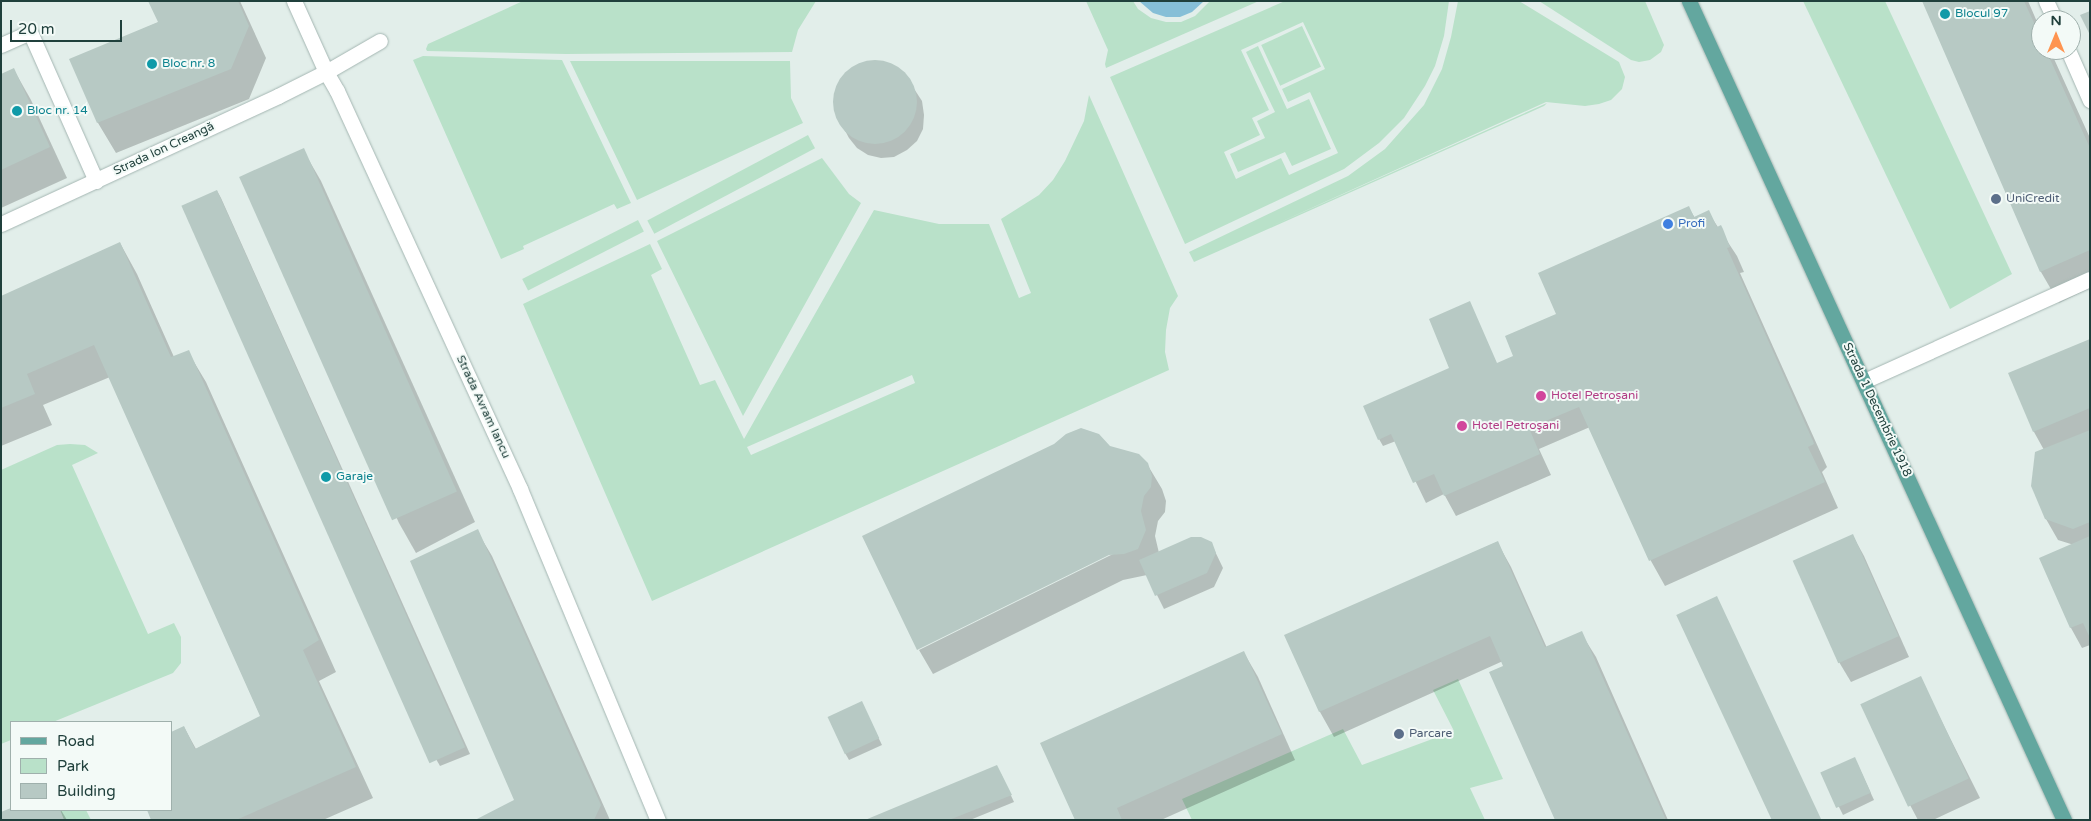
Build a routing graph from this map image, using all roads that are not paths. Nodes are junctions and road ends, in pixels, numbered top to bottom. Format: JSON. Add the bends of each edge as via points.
{"nodes":[{"id":1,"x":294,"y":1,"type":"edge"},
{"id":2,"x":1689,"y":1,"type":"edge"},
{"id":3,"x":380,"y":40,"type":"dead end"},
{"id":4,"x":1,"y":44,"type":"edge"},
{"id":5,"x":2072,"y":60,"type":"edge"},
{"id":6,"x":326,"y":72,"type":"junction"},
{"id":7,"x":2090,"y":100,"type":"edge"},
{"id":8,"x":96,"y":181,"type":"junction"},
{"id":9,"x":1,"y":224,"type":"edge"},
{"id":10,"x":2090,"y":279,"type":"edge"},
{"id":11,"x":1864,"y":382,"type":"junction"},
{"id":12,"x":658,"y":820,"type":"edge"},
{"id":13,"x":2064,"y":820,"type":"edge"}],
"edges":[{"from":1,"to":6,"type":"street","name":"Strada Avram Iancu"},
{"from":2,"to":11,"type":"main road","name":"Strada 1 Decembrie 1918"},
{"from":3,"to":6,"type":"street","name":"Strada Ion Creangă"},
{"from":4,"to":8,"type":"street","via":[[30,32]]},
{"from":5,"to":7,"type":"street"},
{"from":6,"to":8,"type":"street","name":"Strada Ion Creangă"},
{"from":6,"to":12,"type":"street","name":"Strada Avram Iancu","via":[[520,489]]},
{"from":8,"to":9,"type":"street","name":"Strada Ion Creangă"},
{"from":10,"to":11,"type":"street"},
{"from":11,"to":13,"type":"main road","name":"Strada 1 Decembrie 1918"}]}
